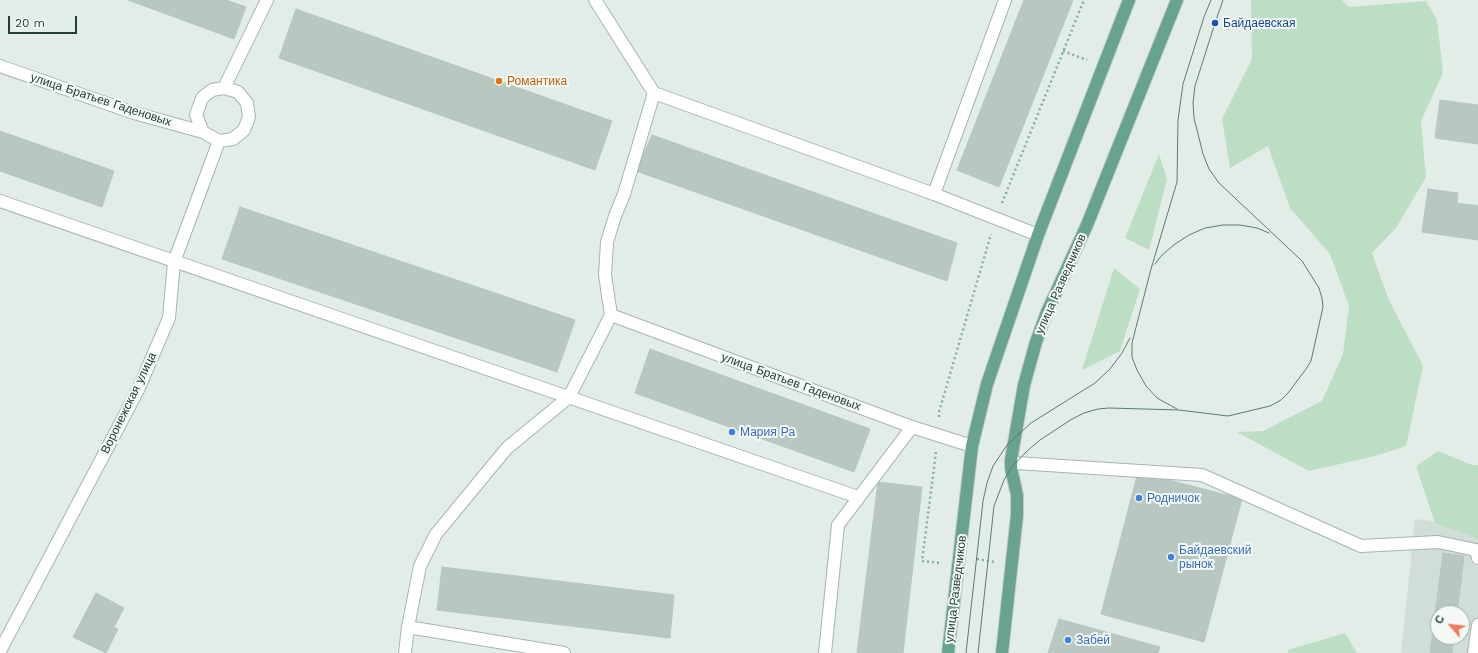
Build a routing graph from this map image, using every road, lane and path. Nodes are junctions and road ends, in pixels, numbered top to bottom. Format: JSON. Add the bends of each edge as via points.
{"nodes":[{"id":1,"x":267,"y":0,"type":"edge"},
{"id":2,"x":595,"y":0,"type":"edge"},
{"id":3,"x":1005,"y":0,"type":"edge"},
{"id":4,"x":1084,"y":0,"type":"edge"},
{"id":5,"x":1129,"y":0,"type":"edge"},
{"id":6,"x":1177,"y":0,"type":"edge"},
{"id":7,"x":0,"y":66,"type":"edge"},
{"id":8,"x":224,"y":88,"type":"junction"},
{"id":9,"x":654,"y":93,"type":"junction"},
{"id":10,"x":203,"y":132,"type":"junction"},
{"id":11,"x":219,"y":141,"type":"junction"},
{"id":12,"x":934,"y":194,"type":"junction"},
{"id":13,"x":0,"y":201,"type":"edge"},
{"id":14,"x":996,"y":218,"type":"junction"},
{"id":15,"x":1038,"y":234,"type":"junction"},
{"id":16,"x":174,"y":262,"type":"junction"},
{"id":17,"x":611,"y":315,"type":"junction"},
{"id":18,"x":569,"y":397,"type":"junction"},
{"id":19,"x":912,"y":427,"type":"junction"},
{"id":20,"x":938,"y":436,"type":"junction"},
{"id":21,"x":972,"y":446,"type":"junction"},
{"id":22,"x":1011,"y":460,"type":"junction"},
{"id":23,"x":858,"y":497,"type":"junction"},
{"id":24,"x":959,"y":557,"type":"junction"},
{"id":25,"x":1478,"y":558,"type":"edge"},
{"id":26,"x":1012,"y":564,"type":"junction"},
{"id":27,"x":1478,"y":625,"type":"edge"},
{"id":28,"x":408,"y":627,"type":"junction"},
{"id":29,"x":0,"y":651,"type":"edge"},
{"id":30,"x":405,"y":653,"type":"edge"},
{"id":31,"x":564,"y":653,"type":"edge"},
{"id":32,"x":825,"y":653,"type":"edge"},
{"id":33,"x":948,"y":653,"type":"edge"},
{"id":34,"x":1002,"y":653,"type":"edge"},
{"id":35,"x":1474,"y":653,"type":"edge"}],
"edges":[{"from":1,"to":8,"type":"street"},
{"from":2,"to":9,"type":"street"},
{"from":3,"to":12,"type":"street"},
{"from":4,"to":14,"type":"path"},
{"from":5,"to":15,"type":"main road","name":"улица Разведчиков"},
{"from":6,"to":22,"type":"main road","name":"улица Разведчиков","via":[[1087,225],[1040,330],[1024,385]]},
{"from":7,"to":10,"type":"street","name":"улица Братьев Гаденовых","via":[[134,113]]},
{"from":8,"to":10,"type":"street","via":[[212,90],[202,98],[196,115]]},
{"from":8,"to":11,"type":"street","via":[[238,92],[247,103],[249,117],[244,130],[233,139]]},
{"from":9,"to":12,"type":"street"},
{"from":9,"to":17,"type":"street","via":[[607,242],[605,274]]},
{"from":10,"to":11,"type":"street"},
{"from":11,"to":16,"type":"street","name":"Воронежская улица"},
{"from":12,"to":14,"type":"street"},
{"from":13,"to":16,"type":"street"},
{"from":14,"to":15,"type":"street"},
{"from":14,"to":20,"type":"path","via":[[939,412]]},
{"from":15,"to":21,"type":"main road","name":"улица Разведчиков","via":[[988,384]]},
{"from":16,"to":18,"type":"street"},
{"from":16,"to":29,"type":"street","name":"Воронежская улица","via":[[169,318],[138,390]]},
{"from":17,"to":18,"type":"street"},
{"from":17,"to":19,"type":"street","name":"улица Братьев Гаденовых"},
{"from":18,"to":23,"type":"street"},
{"from":18,"to":28,"type":"street","via":[[507,448],[436,534],[420,566]]},
{"from":19,"to":20,"type":"street","name":"улица Братьев Гаденовых"},
{"from":19,"to":23,"type":"street"},
{"from":20,"to":21,"type":"street","name":"улица Братьев Гаденовых"},
{"from":20,"to":24,"type":"path","via":[[922,561],[945,564]]},
{"from":21,"to":24,"type":"main road","name":"улица Разведчиков"},
{"from":22,"to":25,"type":"street","via":[[1016,463],[1202,476],[1361,546],[1438,542],[1476,550]]},
{"from":22,"to":26,"type":"main road","name":"улица Разведчиков","via":[[1017,495]]},
{"from":23,"to":32,"type":"street","via":[[838,525]]},
{"from":24,"to":26,"type":"path"},
{"from":24,"to":33,"type":"main road","name":"улица Разведчиков"},
{"from":26,"to":34,"type":"main road","name":"улица Разведчиков"},
{"from":27,"to":35,"type":"street"},
{"from":28,"to":30,"type":"street"},
{"from":28,"to":31,"type":"street"}]}
